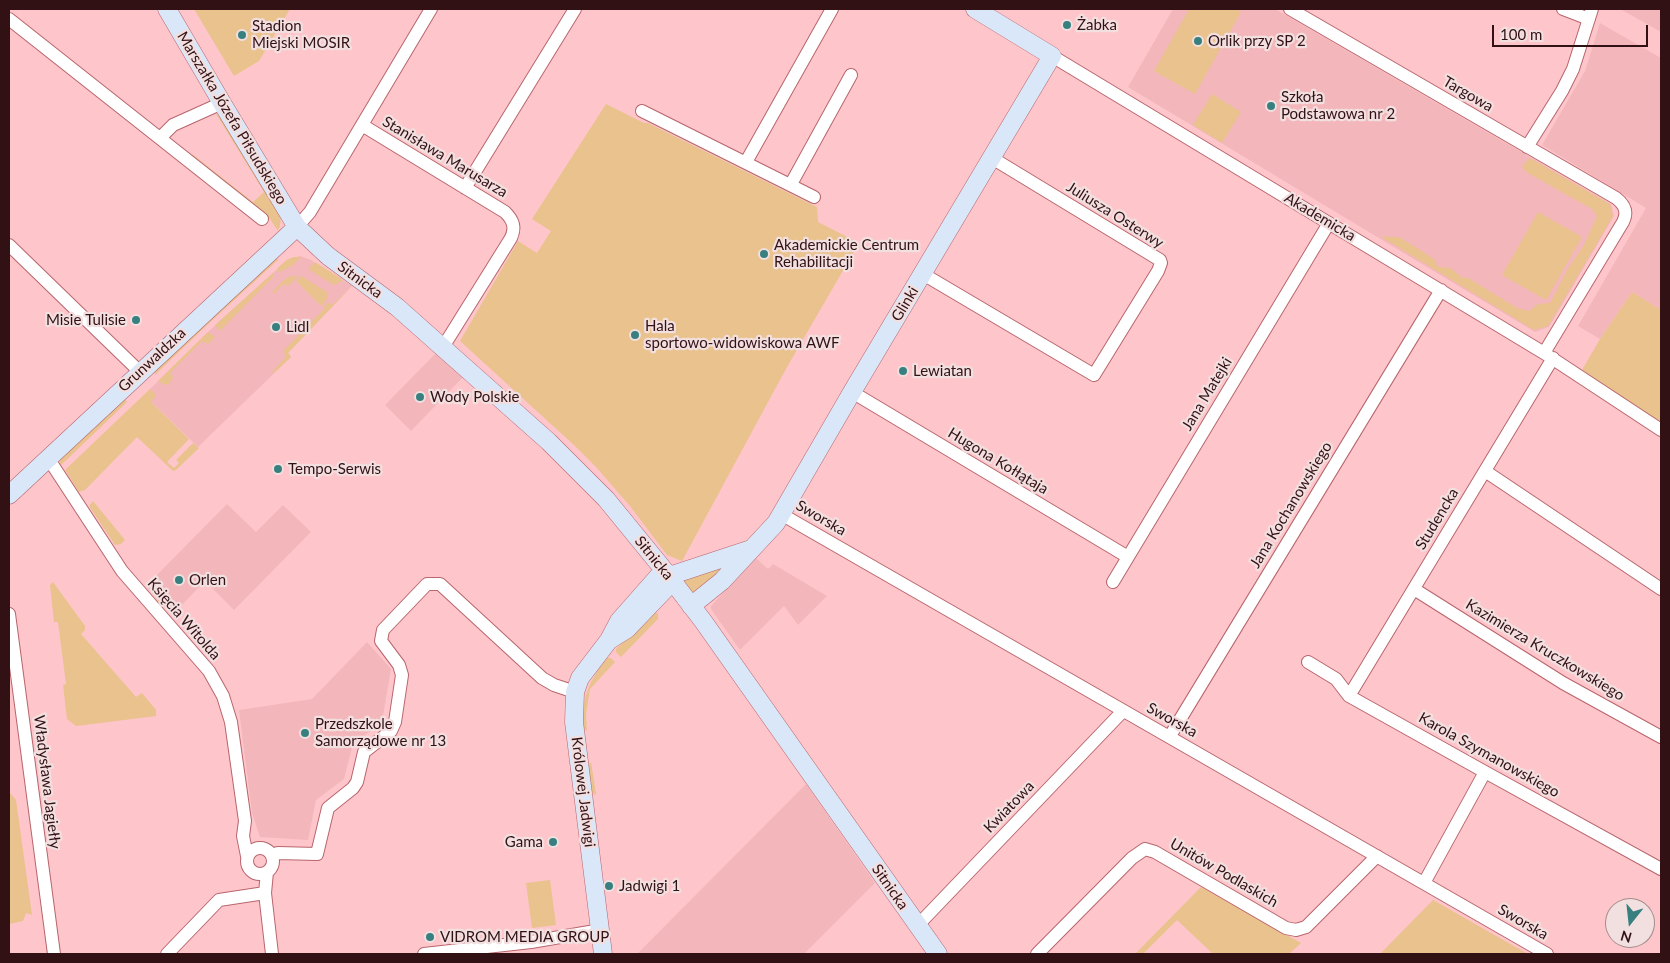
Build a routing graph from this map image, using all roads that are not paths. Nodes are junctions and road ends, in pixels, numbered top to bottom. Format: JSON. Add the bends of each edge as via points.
{"nodes":[{"id":1,"x":167,"y":9,"type":"edge"},
{"id":2,"x":430,"y":9,"type":"edge"},
{"id":3,"x":575,"y":9,"type":"edge"},
{"id":4,"x":832,"y":9,"type":"edge"},
{"id":5,"x":974,"y":9,"type":"edge"},
{"id":6,"x":1290,"y":9,"type":"edge"},
{"id":7,"x":1563,"y":9,"type":"edge"},
{"id":8,"x":995,"y":14,"type":"edge"},
{"id":9,"x":1590,"y":14,"type":"edge"},
{"id":10,"x":9,"y":19,"type":"edge"},
{"id":11,"x":1052,"y":56,"type":"junction"},
{"id":12,"x":851,"y":75,"type":"dead end"},
{"id":13,"x":222,"y":103,"type":"junction"},
{"id":14,"x":642,"y":111,"type":"dead end"},
{"id":15,"x":362,"y":125,"type":"junction"},
{"id":16,"x":160,"y":138,"type":"junction"},
{"id":17,"x":1528,"y":147,"type":"junction"},
{"id":18,"x":992,"y":158,"type":"junction"},
{"id":19,"x":746,"y":162,"type":"junction"},
{"id":20,"x":791,"y":184,"type":"junction"},
{"id":21,"x":466,"y":188,"type":"junction"},
{"id":22,"x":814,"y":197,"type":"dead end"},
{"id":23,"x":1626,"y":210,"type":"joint"},
{"id":24,"x":262,"y":218,"type":"dead end"},
{"id":25,"x":1329,"y":223,"type":"junction"},
{"id":26,"x":297,"y":227,"type":"junction"},
{"id":27,"x":9,"y":245,"type":"edge"},
{"id":28,"x":923,"y":274,"type":"junction"},
{"id":29,"x":1441,"y":290,"type":"junction"},
{"id":30,"x":443,"y":347,"type":"junction"},
{"id":31,"x":1548,"y":355,"type":"junction"},
{"id":32,"x":140,"y":372,"type":"junction"},
{"id":33,"x":852,"y":392,"type":"junction"},
{"id":34,"x":1661,"y":430,"type":"edge"},
{"id":35,"x":48,"y":458,"type":"junction"},
{"id":36,"x":1485,"y":471,"type":"junction"},
{"id":37,"x":10,"y":492,"type":"edge"},
{"id":38,"x":781,"y":514,"type":"junction"},
{"id":39,"x":754,"y":548,"type":"junction"},
{"id":40,"x":1128,"y":557,"type":"junction"},
{"id":41,"x":669,"y":576,"type":"junction"},
{"id":42,"x":1113,"y":582,"type":"dead end"},
{"id":43,"x":1414,"y":588,"type":"junction"},
{"id":44,"x":1661,"y":590,"type":"edge"},
{"id":45,"x":691,"y":606,"type":"junction"},
{"id":46,"x":9,"y":614,"type":"edge"},
{"id":47,"x":1308,"y":662,"type":"dead end"},
{"id":48,"x":575,"y":692,"type":"junction"},
{"id":49,"x":1349,"y":696,"type":"junction"},
{"id":50,"x":1123,"y":711,"type":"junction"},
{"id":51,"x":1170,"y":736,"type":"junction"},
{"id":52,"x":1661,"y":737,"type":"edge"},
{"id":53,"x":1485,"y":772,"type":"junction"},
{"id":54,"x":245,"y":821,"type":"junction"},
{"id":55,"x":258,"y":848,"type":"junction"},
{"id":56,"x":272,"y":854,"type":"junction"},
{"id":57,"x":247,"y":856,"type":"junction"},
{"id":58,"x":1377,"y":856,"type":"junction"},
{"id":59,"x":1661,"y":869,"type":"edge"},
{"id":60,"x":261,"y":873,"type":"junction"},
{"id":61,"x":1424,"y":884,"type":"junction"},
{"id":62,"x":265,"y":893,"type":"junction"},
{"id":63,"x":918,"y":925,"type":"junction"},
{"id":64,"x":600,"y":930,"type":"junction"},
{"id":65,"x":54,"y":954,"type":"edge"},
{"id":66,"x":167,"y":954,"type":"edge"},
{"id":67,"x":272,"y":954,"type":"edge"},
{"id":68,"x":424,"y":954,"type":"edge"},
{"id":69,"x":603,"y":954,"type":"edge"},
{"id":70,"x":938,"y":954,"type":"edge"},
{"id":71,"x":1036,"y":954,"type":"edge"},
{"id":72,"x":1547,"y":954,"type":"edge"}],
"edges":[{"from":1,"to":13,"type":"street","name":"Marszałka Józefa Piłsudskiego"},
{"from":2,"to":15,"type":"street"},
{"from":3,"to":21,"type":"street"},
{"from":4,"to":19,"type":"street"},
{"from":5,"to":8,"type":"street","name":"Akademicka"},
{"from":6,"to":17,"type":"street","name":"Targowa"},
{"from":7,"to":9,"type":"street"},
{"from":8,"to":11,"type":"street","name":"Akademicka"},
{"from":9,"to":17,"type":"street","via":[[1573,69]]},
{"from":10,"to":16,"type":"street"},
{"from":11,"to":18,"type":"street","name":"Glinki"},
{"from":11,"to":25,"type":"street","name":"Akademicka"},
{"from":12,"to":20,"type":"street"},
{"from":13,"to":16,"type":"street","via":[[173,125]]},
{"from":13,"to":26,"type":"street","name":"Marszałka Józefa Piłsudskiego"},
{"from":14,"to":19,"type":"street"},
{"from":15,"to":21,"type":"street","name":"Stanisława Marusarza"},
{"from":15,"to":26,"type":"street","via":[[310,212]]},
{"from":16,"to":24,"type":"street"},
{"from":17,"to":23,"type":"street","name":"Targowa","via":[[1616,198]]},
{"from":18,"to":28,"type":"street","name":"Glinki"},
{"from":18,"to":28,"type":"street","name":"Juliusza Osterwy","via":[[1160,260],[1158,271],[1094,375]]},
{"from":19,"to":20,"type":"street"},
{"from":20,"to":22,"type":"street"},
{"from":21,"to":30,"type":"street","name":"Stanisława Marusarza","via":[[505,212],[514,226],[510,238]]},
{"from":23,"to":31,"type":"street","name":"Studencka","via":[[1623,222]]},
{"from":25,"to":29,"type":"street","name":"Akademicka"},
{"from":25,"to":40,"type":"street","name":"Jana Matejki"},
{"from":26,"to":30,"type":"street","name":"Sitnicka","via":[[328,256],[397,307]]},
{"from":26,"to":32,"type":"street","name":"Grunwaldzka"},
{"from":27,"to":32,"type":"street"},
{"from":28,"to":33,"type":"street","name":"Glinki"},
{"from":29,"to":31,"type":"street","name":"Akademicka"},
{"from":29,"to":51,"type":"street","name":"Jana Kochanowskiego"},
{"from":30,"to":41,"type":"street","name":"Sitnicka","via":[[579,471]]},
{"from":31,"to":34,"type":"street","name":"Akademicka"},
{"from":31,"to":36,"type":"street","name":"Studencka"},
{"from":32,"to":35,"type":"street","name":"Grunwaldzka"},
{"from":33,"to":38,"type":"street","name":"Glinki"},
{"from":33,"to":40,"type":"street","name":"Hugona Kołłątaja"},
{"from":35,"to":37,"type":"street","name":"Grunwaldzka"},
{"from":35,"to":54,"type":"street","name":"Księcia Witolda","via":[[122,571],[200,659],[217,683],[231,722]]},
{"from":36,"to":43,"type":"street","name":"Studencka"},
{"from":36,"to":44,"type":"street"},
{"from":38,"to":39,"type":"street","name":"Glinki"},
{"from":38,"to":50,"type":"street","name":"Sworska"},
{"from":39,"to":41,"type":"street"},
{"from":39,"to":45,"type":"street","name":"Glinki","via":[[722,581]]},
{"from":40,"to":42,"type":"street","name":"Jana Matejki"},
{"from":41,"to":45,"type":"street","name":"Sitnicka"},
{"from":41,"to":48,"type":"street","name":"Królowej Jadwigi","via":[[619,621],[580,678]]},
{"from":43,"to":49,"type":"street","name":"Studencka"},
{"from":43,"to":52,"type":"street","name":"Kazimierza Kruczkowskiego","via":[[1563,683]]},
{"from":45,"to":63,"type":"street","name":"Sitnicka"},
{"from":46,"to":65,"type":"street","name":"Władysława Jagiełły"},
{"from":47,"to":49,"type":"street","name":"Karola Szymanowskiego","via":[[1336,679]]},
{"from":48,"to":56,"type":"street","via":[[542,678],[440,584],[427,584],[383,630],[381,641],[399,665],[402,675],[395,722],[390,731],[364,752],[357,782],[328,808],[317,854]]},
{"from":48,"to":64,"type":"street","name":"Królowej Jadwigi","via":[[574,722]]},
{"from":49,"to":53,"type":"street","name":"Karola Szymanowskiego"},
{"from":50,"to":51,"type":"street","name":"Sworska"},
{"from":50,"to":63,"type":"street","name":"Kwiatowa"},
{"from":51,"to":58,"type":"street","name":"Sworska"},
{"from":53,"to":59,"type":"street","name":"Karola Szymanowskiego"},
{"from":53,"to":61,"type":"street"},
{"from":54,"to":55,"type":"street","name":"Księcia Witolda"},
{"from":54,"to":57,"type":"street","name":"Księcia Witolda","via":[[243,836]]},
{"from":55,"to":56,"type":"street"},
{"from":55,"to":57,"type":"street"},
{"from":56,"to":60,"type":"street","via":[[273,864]]},
{"from":57,"to":60,"type":"street","via":[[249,869]]},
{"from":58,"to":61,"type":"street","name":"Sworska"},
{"from":58,"to":71,"type":"street","name":"Unitów Podlaskich","via":[[1306,927],[1296,930],[1286,928],[1145,849],[1132,858]]},
{"from":60,"to":62,"type":"street"},
{"from":61,"to":72,"type":"street","name":"Sworska"},
{"from":62,"to":66,"type":"street","via":[[219,900]]},
{"from":62,"to":67,"type":"street"},
{"from":63,"to":70,"type":"street","name":"Sitnicka"},
{"from":64,"to":68,"type":"street","via":[[531,942]]},
{"from":64,"to":69,"type":"street","name":"Królowej Jadwigi"}]}
